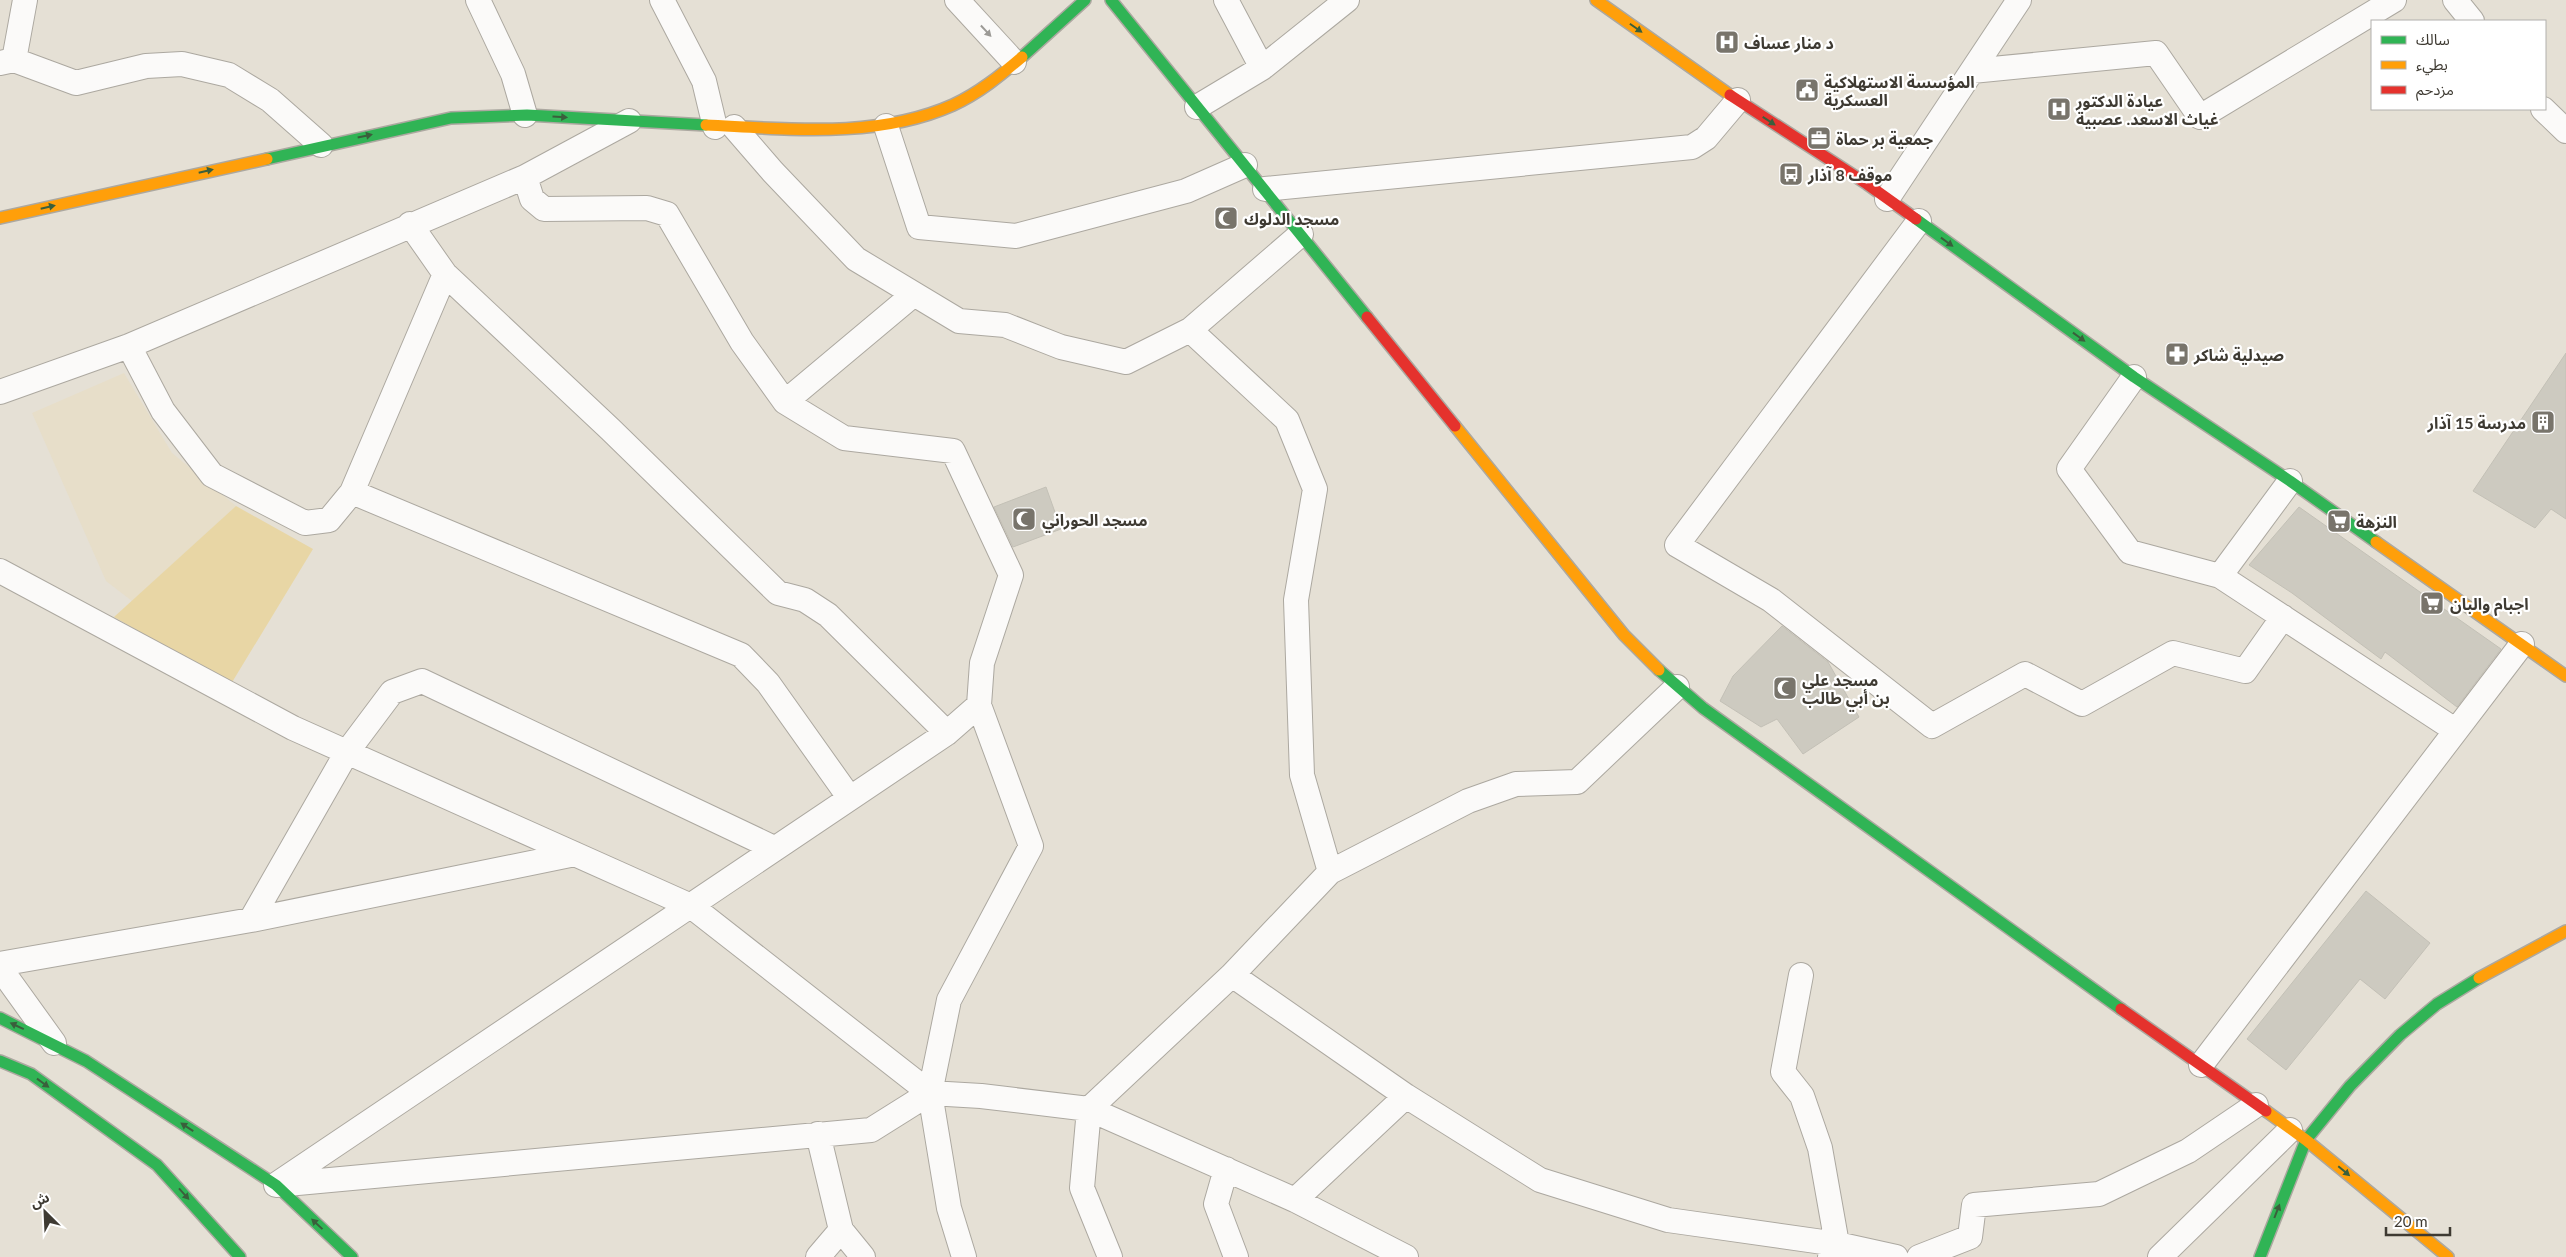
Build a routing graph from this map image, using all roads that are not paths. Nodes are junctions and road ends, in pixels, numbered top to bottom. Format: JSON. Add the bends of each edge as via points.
{"nodes":[{"id":1,"x":25,"y":0,"type":"edge"},
{"id":2,"x":478,"y":0,"type":"edge"},
{"id":3,"x":662,"y":0,"type":"edge"},
{"id":4,"x":957,"y":0,"type":"edge"},
{"id":5,"x":1085,"y":0,"type":"edge"},
{"id":6,"x":1111,"y":0,"type":"edge"},
{"id":7,"x":1226,"y":0,"type":"edge"},
{"id":8,"x":1347,"y":0,"type":"edge"},
{"id":9,"x":1596,"y":0,"type":"edge"},
{"id":10,"x":2019,"y":0,"type":"edge"},
{"id":11,"x":2394,"y":0,"type":"edge"},
{"id":12,"x":2456,"y":0,"type":"edge"},
{"id":13,"x":2471,"y":20,"type":"edge"},
{"id":14,"x":7,"y":61,"type":"edge"},
{"id":15,"x":1014,"y":62,"type":"junction"},
{"id":16,"x":1262,"y":68,"type":"junction"},
{"id":17,"x":1972,"y":71,"type":"junction"},
{"id":18,"x":1738,"y":100,"type":"junction"},
{"id":19,"x":1197,"y":107,"type":"junction"},
{"id":20,"x":2544,"y":110,"type":"edge"},
{"id":21,"x":525,"y":115,"type":"junction"},
{"id":22,"x":629,"y":121,"type":"junction"},
{"id":23,"x":886,"y":126,"type":"junction"},
{"id":24,"x":725,"y":127,"type":"junction"},
{"id":25,"x":2566,"y":131,"type":"edge"},
{"id":26,"x":321,"y":146,"type":"junction"},
{"id":27,"x":1245,"y":165,"type":"junction"},
{"id":28,"x":525,"y":177,"type":"junction"},
{"id":29,"x":1264,"y":189,"type":"junction"},
{"id":30,"x":1887,"y":199,"type":"junction"},
{"id":31,"x":0,"y":218,"type":"edge"},
{"id":32,"x":1919,"y":221,"type":"junction"},
{"id":33,"x":410,"y":224,"type":"junction"},
{"id":34,"x":1301,"y":234,"type":"junction"},
{"id":35,"x":446,"y":274,"type":"junction"},
{"id":36,"x":914,"y":294,"type":"junction"},
{"id":37,"x":1190,"y":330,"type":"junction"},
{"id":38,"x":129,"y":346,"type":"junction"},
{"id":39,"x":2134,"y":376,"type":"junction"},
{"id":40,"x":0,"y":392,"type":"edge"},
{"id":41,"x":785,"y":402,"type":"junction"},
{"id":42,"x":2290,"y":481,"type":"junction"},
{"id":43,"x":352,"y":492,"type":"junction"},
{"id":44,"x":0,"y":572,"type":"edge"},
{"id":45,"x":2220,"y":576,"type":"junction"},
{"id":46,"x":2283,"y":617,"type":"junction"},
{"id":47,"x":2522,"y":644,"type":"junction"},
{"id":48,"x":2566,"y":676,"type":"edge"},
{"id":49,"x":1677,"y":687,"type":"junction"},
{"id":50,"x":979,"y":705,"type":"junction"},
{"id":51,"x":2455,"y":730,"type":"junction"},
{"id":52,"x":947,"y":733,"type":"junction"},
{"id":53,"x":347,"y":752,"type":"junction"},
{"id":54,"x":849,"y":797,"type":"junction"},
{"id":55,"x":774,"y":848,"type":"junction"},
{"id":56,"x":574,"y":854,"type":"junction"},
{"id":57,"x":1330,"y":872,"type":"junction"},
{"id":58,"x":691,"y":906,"type":"junction"},
{"id":59,"x":250,"y":920,"type":"junction"},
{"id":60,"x":2566,"y":931,"type":"edge"},
{"id":61,"x":0,"y":964,"type":"edge"},
{"id":62,"x":0,"y":968,"type":"edge"},
{"id":63,"x":1801,"y":975,"type":"dead end"},
{"id":64,"x":1232,"y":976,"type":"junction"},
{"id":65,"x":0,"y":1018,"type":"edge"},
{"id":66,"x":54,"y":1043,"type":"junction"},
{"id":67,"x":0,"y":1061,"type":"edge"},
{"id":68,"x":2201,"y":1065,"type":"junction"},
{"id":69,"x":930,"y":1093,"type":"junction"},
{"id":70,"x":1406,"y":1096,"type":"junction"},
{"id":71,"x":2256,"y":1105,"type":"junction"},
{"id":72,"x":1089,"y":1109,"type":"junction"},
{"id":73,"x":818,"y":1134,"type":"junction"},
{"id":74,"x":2298,"y":1135,"type":"junction"},
{"id":75,"x":1226,"y":1169,"type":"junction"},
{"id":76,"x":276,"y":1185,"type":"junction"},
{"id":77,"x":1295,"y":1200,"type":"junction"},
{"id":78,"x":840,"y":1230,"type":"junction"},
{"id":79,"x":1105,"y":1247,"type":"edge"},
{"id":80,"x":1834,"y":1250,"type":"edge"},
{"id":81,"x":240,"y":1257,"type":"edge"},
{"id":82,"x":352,"y":1257,"type":"edge"},
{"id":83,"x":818,"y":1257,"type":"edge"},
{"id":84,"x":864,"y":1257,"type":"edge"},
{"id":85,"x":964,"y":1257,"type":"edge"},
{"id":86,"x":1119,"y":1257,"type":"edge"},
{"id":87,"x":1236,"y":1257,"type":"edge"},
{"id":88,"x":1406,"y":1257,"type":"edge"},
{"id":89,"x":1896,"y":1257,"type":"edge"},
{"id":90,"x":1919,"y":1257,"type":"edge"},
{"id":91,"x":2160,"y":1257,"type":"edge"},
{"id":92,"x":2260,"y":1257,"type":"edge"},
{"id":93,"x":2448,"y":1257,"type":"edge"}],
"edges":[{"from":1,"to":14,"type":"street"},
{"from":2,"to":21,"type":"street","via":[[513,74]]},
{"from":3,"to":24,"type":"street"},
{"from":4,"to":15,"type":"street","one_way":true},
{"from":5,"to":15,"type":"main road"},
{"from":6,"to":19,"type":"main road"},
{"from":7,"to":16,"type":"street"},
{"from":8,"to":16,"type":"street"},
{"from":9,"to":18,"type":"main road","one_way":true},
{"from":10,"to":17,"type":"street"},
{"from":11,"to":17,"type":"street","via":[[2200,117],[2156,53]]},
{"from":12,"to":13,"type":"street"},
{"from":14,"to":26,"type":"street","via":[[76,82],[146,66],[182,64],[229,75],[270,100]]},
{"from":15,"to":23,"type":"main road","via":[[955,104],[921,118]]},
{"from":16,"to":19,"type":"street"},
{"from":17,"to":30,"type":"street"},
{"from":18,"to":29,"type":"street","via":[[1706,138],[1692,147]]},
{"from":18,"to":30,"type":"main road","one_way":true},
{"from":19,"to":27,"type":"main road"},
{"from":20,"to":25,"type":"street"},
{"from":21,"to":22,"type":"main road","one_way":true},
{"from":26,"to":21,"type":"main road","one_way":true,"via":[[451,118]]},
{"from":22,"to":24,"type":"main road"},
{"from":22,"to":28,"type":"street"},
{"from":23,"to":24,"type":"main road","via":[[845,129]]},
{"from":23,"to":27,"type":"street","via":[[919,227],[1016,236],[1186,191]]},
{"from":24,"to":36,"type":"street","via":[[856,259]]},
{"from":31,"to":26,"type":"main road","one_way":true},
{"from":27,"to":29,"type":"main road"},
{"from":28,"to":33,"type":"street"},
{"from":28,"to":41,"type":"street","via":[[532,199],[544,209],[648,208],[666,214],[742,342]]},
{"from":29,"to":34,"type":"main road"},
{"from":30,"to":32,"type":"main road"},
{"from":32,"to":39,"type":"main road","one_way":true},
{"from":32,"to":46,"type":"street","via":[[1677,545],[1771,600],[1932,726],[2025,674],[2082,704],[2173,653],[2245,671]]},
{"from":33,"to":35,"type":"street"},
{"from":33,"to":38,"type":"street"},
{"from":34,"to":37,"type":"street"},
{"from":34,"to":49,"type":"main road","via":[[1624,635]]},
{"from":35,"to":43,"type":"street"},
{"from":35,"to":52,"type":"street","via":[[778,593],[805,600],[828,615]]},
{"from":36,"to":37,"type":"street","via":[[959,321],[1005,325],[1061,347],[1126,362]]},
{"from":36,"to":41,"type":"street"},
{"from":37,"to":57,"type":"street","via":[[1287,420],[1315,489],[1296,600],[1302,775]]},
{"from":38,"to":40,"type":"street"},
{"from":38,"to":43,"type":"street","via":[[162,412],[212,474],[304,523],[329,520]]},
{"from":39,"to":42,"type":"main road"},
{"from":39,"to":45,"type":"street","via":[[2069,470],[2130,552]]},
{"from":41,"to":50,"type":"street","via":[[844,438],[953,452],[1011,575],[982,663]]},
{"from":42,"to":45,"type":"street"},
{"from":42,"to":47,"type":"main road"},
{"from":43,"to":54,"type":"street","via":[[740,656],[768,683]]},
{"from":44,"to":53,"type":"street","via":[[293,728]]},
{"from":45,"to":46,"type":"street"},
{"from":46,"to":51,"type":"street"},
{"from":47,"to":48,"type":"main road"},
{"from":47,"to":51,"type":"street"},
{"from":49,"to":57,"type":"street","via":[[1576,782],[1516,784],[1468,801]]},
{"from":49,"to":68,"type":"main road","via":[[1892,846]]},
{"from":50,"to":52,"type":"street"},
{"from":50,"to":69,"type":"street","via":[[1031,846],[949,1000]]},
{"from":51,"to":68,"type":"street"},
{"from":52,"to":54,"type":"street"},
{"from":53,"to":55,"type":"street","via":[[392,692],[422,680]]},
{"from":53,"to":56,"type":"street"},
{"from":53,"to":59,"type":"street"},
{"from":54,"to":55,"type":"street"},
{"from":55,"to":58,"type":"street"},
{"from":56,"to":58,"type":"street"},
{"from":56,"to":59,"type":"street"},
{"from":57,"to":64,"type":"street"},
{"from":58,"to":69,"type":"street"},
{"from":58,"to":76,"type":"street"},
{"from":59,"to":61,"type":"street"},
{"from":60,"to":74,"type":"main road","via":[[2438,1004],[2400,1035]]},
{"from":62,"to":66,"type":"street"},
{"from":63,"to":80,"type":"street","via":[[1783,1072],[1802,1096],[1820,1148]]},
{"from":64,"to":70,"type":"street"},
{"from":64,"to":72,"type":"street"},
{"from":66,"to":65,"type":"main road","one_way":true},
{"from":76,"to":66,"type":"main road","one_way":true},
{"from":67,"to":81,"type":"main road","one_way":true,"via":[[30,1074],[158,1165]]},
{"from":68,"to":71,"type":"main road"},
{"from":69,"to":72,"type":"street"},
{"from":69,"to":73,"type":"street","via":[[871,1130]]},
{"from":69,"to":85,"type":"street","via":[[949,1208]]},
{"from":70,"to":77,"type":"street"},
{"from":70,"to":80,"type":"street","via":[[1540,1180],[1668,1220]]},
{"from":71,"to":74,"type":"main road"},
{"from":71,"to":90,"type":"street","via":[[2188,1152],[2099,1194],[1974,1205],[1970,1237]]},
{"from":72,"to":75,"type":"street"},
{"from":72,"to":79,"type":"street","via":[[1082,1188]]},
{"from":73,"to":76,"type":"street"},
{"from":73,"to":78,"type":"street"},
{"from":74,"to":91,"type":"street"},
{"from":92,"to":74,"type":"main road","one_way":true,"via":[[2288,1183]]},
{"from":74,"to":93,"type":"main road","one_way":true},
{"from":75,"to":77,"type":"street"},
{"from":75,"to":87,"type":"street","via":[[1216,1204]]},
{"from":82,"to":76,"type":"main road","one_way":true},
{"from":77,"to":88,"type":"street"},
{"from":78,"to":83,"type":"street"},
{"from":78,"to":84,"type":"street"},
{"from":79,"to":86,"type":"street"},
{"from":80,"to":89,"type":"street"}]}
